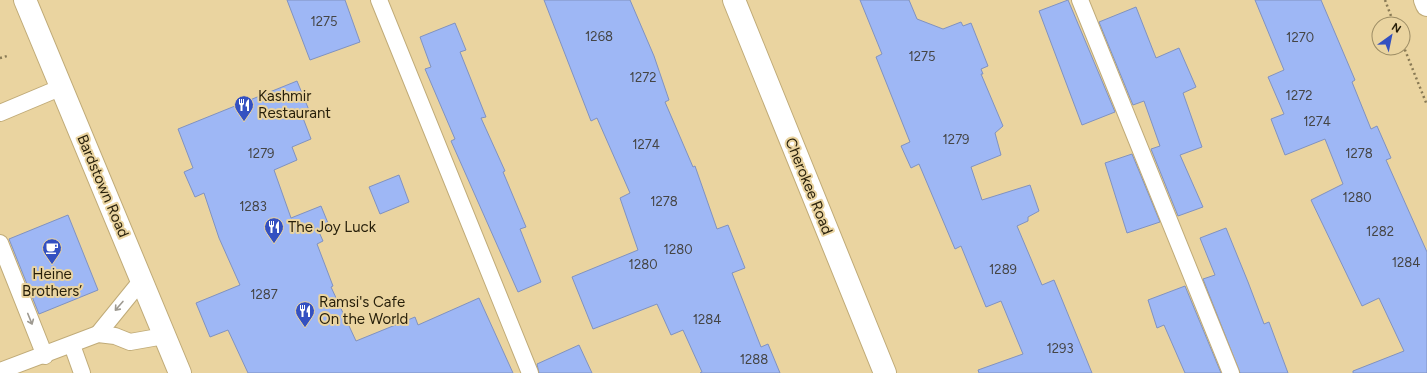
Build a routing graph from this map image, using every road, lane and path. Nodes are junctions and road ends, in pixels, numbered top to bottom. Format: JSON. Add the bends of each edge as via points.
{"nodes":[{"id":1,"x":25,"y":0,"type":"edge"},
{"id":2,"x":379,"y":0,"type":"edge"},
{"id":3,"x":734,"y":0,"type":"edge"},
{"id":4,"x":1080,"y":0,"type":"edge"},
{"id":5,"x":1385,"y":0,"type":"edge"},
{"id":6,"x":1425,"y":0,"type":"edge"},
{"id":7,"x":1427,"y":5,"type":"edge"},
{"id":8,"x":1391,"y":16,"type":"edge"},
{"id":9,"x":7,"y":56,"type":"dead end"},
{"id":10,"x":1407,"y":56,"type":"edge"},
{"id":11,"x":0,"y":58,"type":"edge"},
{"id":12,"x":62,"y":87,"type":"junction"},
{"id":13,"x":1427,"y":105,"type":"edge"},
{"id":14,"x":0,"y":113,"type":"edge"},
{"id":15,"x":0,"y":243,"type":"edge"},
{"id":16,"x":142,"y":280,"type":"junction"},
{"id":17,"x":98,"y":334,"type":"junction"},
{"id":18,"x":164,"y":336,"type":"junction"},
{"id":19,"x":72,"y":345,"type":"junction"},
{"id":20,"x":45,"y":356,"type":"junction"},
{"id":21,"x":0,"y":371,"type":"edge"},
{"id":22,"x":82,"y":373,"type":"edge"},
{"id":23,"x":180,"y":373,"type":"edge"},
{"id":24,"x":530,"y":373,"type":"edge"},
{"id":25,"x":885,"y":373,"type":"edge"},
{"id":26,"x":1231,"y":373,"type":"edge"}],
"edges":[{"from":1,"to":12,"type":"main road","name":"Bardstown Road"},
{"from":2,"to":24,"type":"lane"},
{"from":3,"to":25,"type":"main road","name":"Cherokee Road"},
{"from":4,"to":26,"type":"lane"},
{"from":5,"to":8,"type":"path"},
{"from":6,"to":7,"type":"main road"},
{"from":9,"to":11,"type":"path"},
{"from":10,"to":13,"type":"path"},
{"from":12,"to":14,"type":"lane"},
{"from":12,"to":16,"type":"main road","name":"Bardstown Road"},
{"from":15,"to":20,"type":"lane","one_way":true},
{"from":16,"to":17,"type":"lane","one_way":true},
{"from":16,"to":18,"type":"main road","name":"Bardstown Road"},
{"from":17,"to":18,"type":"lane","via":[[115,336],[130,342]]},
{"from":17,"to":19,"type":"lane"},
{"from":18,"to":23,"type":"main road","name":"Bardstown Road"},
{"from":19,"to":20,"type":"lane"},
{"from":19,"to":22,"type":"lane"},
{"from":20,"to":21,"type":"lane"}]}
